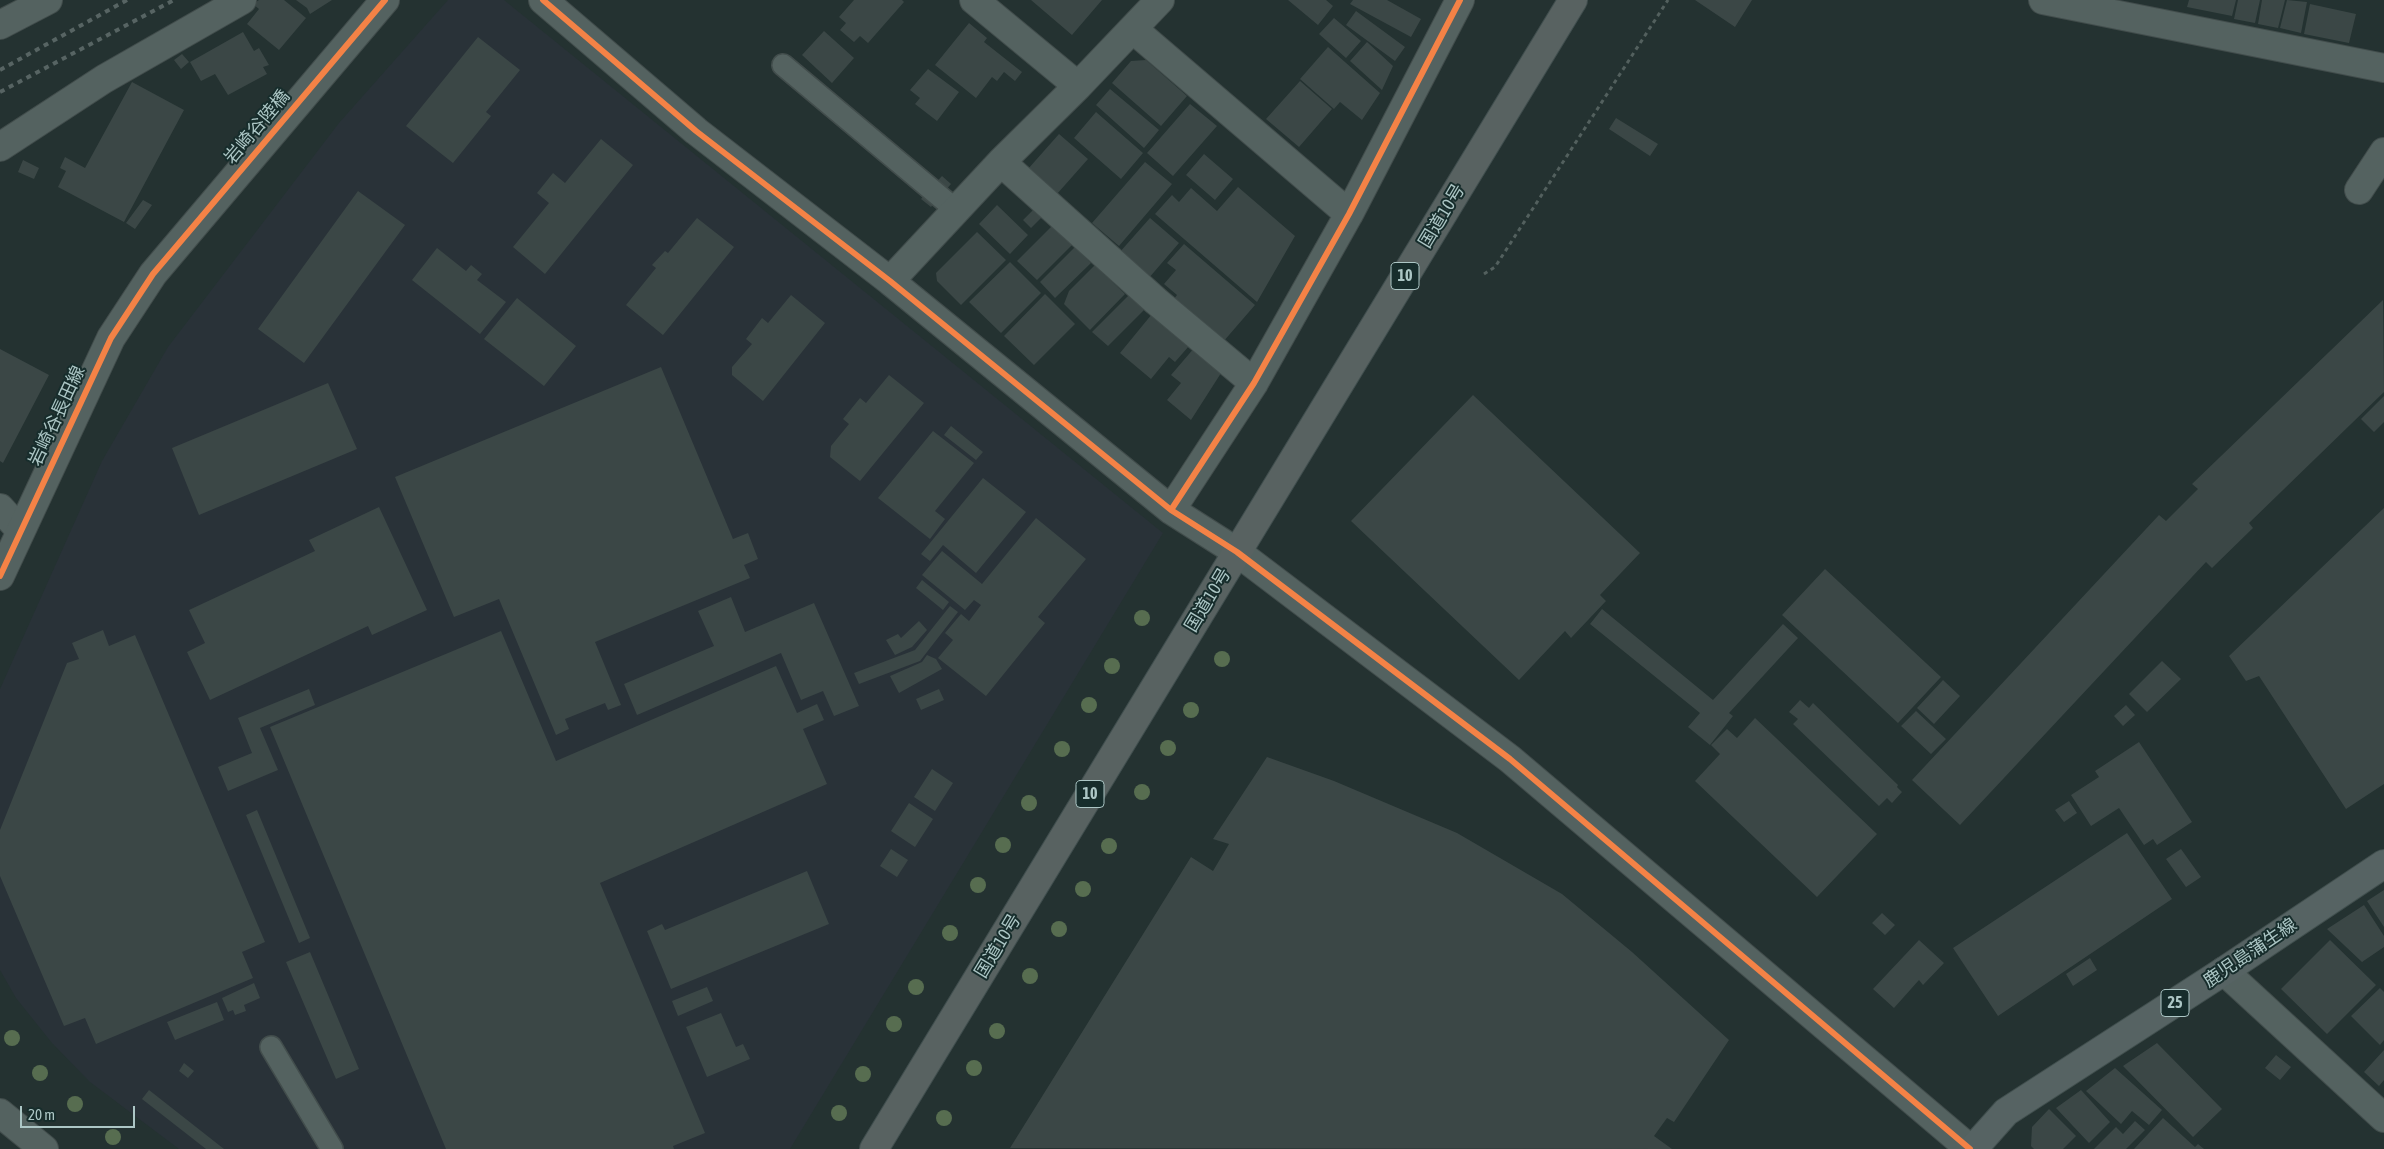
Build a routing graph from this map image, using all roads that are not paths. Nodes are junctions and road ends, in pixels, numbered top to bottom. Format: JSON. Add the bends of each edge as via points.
{"nodes":[{"id":1,"x":48,"y":0,"type":"edge"},
{"id":2,"x":242,"y":0,"type":"edge"},
{"id":3,"x":385,"y":0,"type":"edge"},
{"id":4,"x":544,"y":0,"type":"edge"},
{"id":5,"x":974,"y":0,"type":"edge"},
{"id":6,"x":1160,"y":0,"type":"edge"},
{"id":7,"x":1460,"y":0,"type":"edge"},
{"id":8,"x":1573,"y":0,"type":"edge"},
{"id":9,"x":2043,"y":0,"type":"edge"},
{"id":10,"x":0,"y":26,"type":"edge"},
{"id":11,"x":1134,"y":30,"type":"junction"},
{"id":12,"x":783,"y":65,"type":"dead end"},
{"id":13,"x":2384,"y":68,"type":"edge"},
{"id":14,"x":1078,"y":86,"type":"junction"},
{"id":15,"x":0,"y":147,"type":"edge"},
{"id":16,"x":2384,"y":152,"type":"edge"},
{"id":17,"x":1001,"y":162,"type":"junction"},
{"id":18,"x":2360,"y":190,"type":"dead end"},
{"id":19,"x":956,"y":210,"type":"junction"},
{"id":20,"x":1349,"y":214,"type":"junction"},
{"id":21,"x":153,"y":274,"type":"joint"},
{"id":22,"x":890,"y":281,"type":"junction"},
{"id":23,"x":1254,"y":383,"type":"junction"},
{"id":24,"x":0,"y":508,"type":"edge"},
{"id":25,"x":1172,"y":510,"type":"junction"},
{"id":26,"x":20,"y":530,"type":"junction"},
{"id":27,"x":1237,"y":552,"type":"junction"},
{"id":28,"x":0,"y":576,"type":"edge"},
{"id":29,"x":2384,"y":864,"type":"edge"},
{"id":30,"x":2224,"y":971,"type":"junction"},
{"id":31,"x":271,"y":1047,"type":"dead end"},
{"id":32,"x":0,"y":1113,"type":"edge"},
{"id":33,"x":2384,"y":1118,"type":"edge"},
{"id":34,"x":44,"y":1149,"type":"edge"},
{"id":35,"x":332,"y":1149,"type":"edge"},
{"id":36,"x":874,"y":1149,"type":"edge"},
{"id":37,"x":1972,"y":1149,"type":"edge"}],
"edges":[{"from":1,"to":10,"type":"street"},
{"from":2,"to":15,"type":"street","via":[[104,79]]},
{"from":3,"to":21,"type":"street","name":"岩崎谷陸橋"},
{"from":4,"to":22,"type":"street","via":[[696,131]]},
{"from":5,"to":14,"type":"street"},
{"from":6,"to":11,"type":"street"},
{"from":7,"to":20,"type":"street"},
{"from":8,"to":27,"type":"highway","name":"国道10号","number":"10"},
{"from":9,"to":13,"type":"street"},
{"from":11,"to":14,"type":"street"},
{"from":11,"to":20,"type":"street"},
{"from":12,"to":19,"type":"lane"},
{"from":14,"to":17,"type":"street"},
{"from":16,"to":18,"type":"street"},
{"from":17,"to":19,"type":"street"},
{"from":17,"to":23,"type":"street","via":[[1156,301]]},
{"from":19,"to":22,"type":"street"},
{"from":20,"to":23,"type":"street"},
{"from":21,"to":26,"type":"street","name":"岩崎谷長田線","via":[[111,338]]},
{"from":22,"to":25,"type":"street"},
{"from":23,"to":25,"type":"street"},
{"from":24,"to":26,"type":"street"},
{"from":25,"to":27,"type":"street"},
{"from":26,"to":28,"type":"street","name":"岩崎谷長田線"},
{"from":27,"to":36,"type":"highway","name":"国道10号","number":"10"},
{"from":27,"to":37,"type":"street","via":[[1510,759]]},
{"from":29,"to":30,"type":"main road","name":"鹿児島蒲生線","number":"25"},
{"from":30,"to":33,"type":"street"},
{"from":30,"to":37,"type":"main road","name":"鹿児島蒲生線","number":"25","via":[[2006,1112]]},
{"from":31,"to":35,"type":"lane"},
{"from":32,"to":34,"type":"street"}]}
